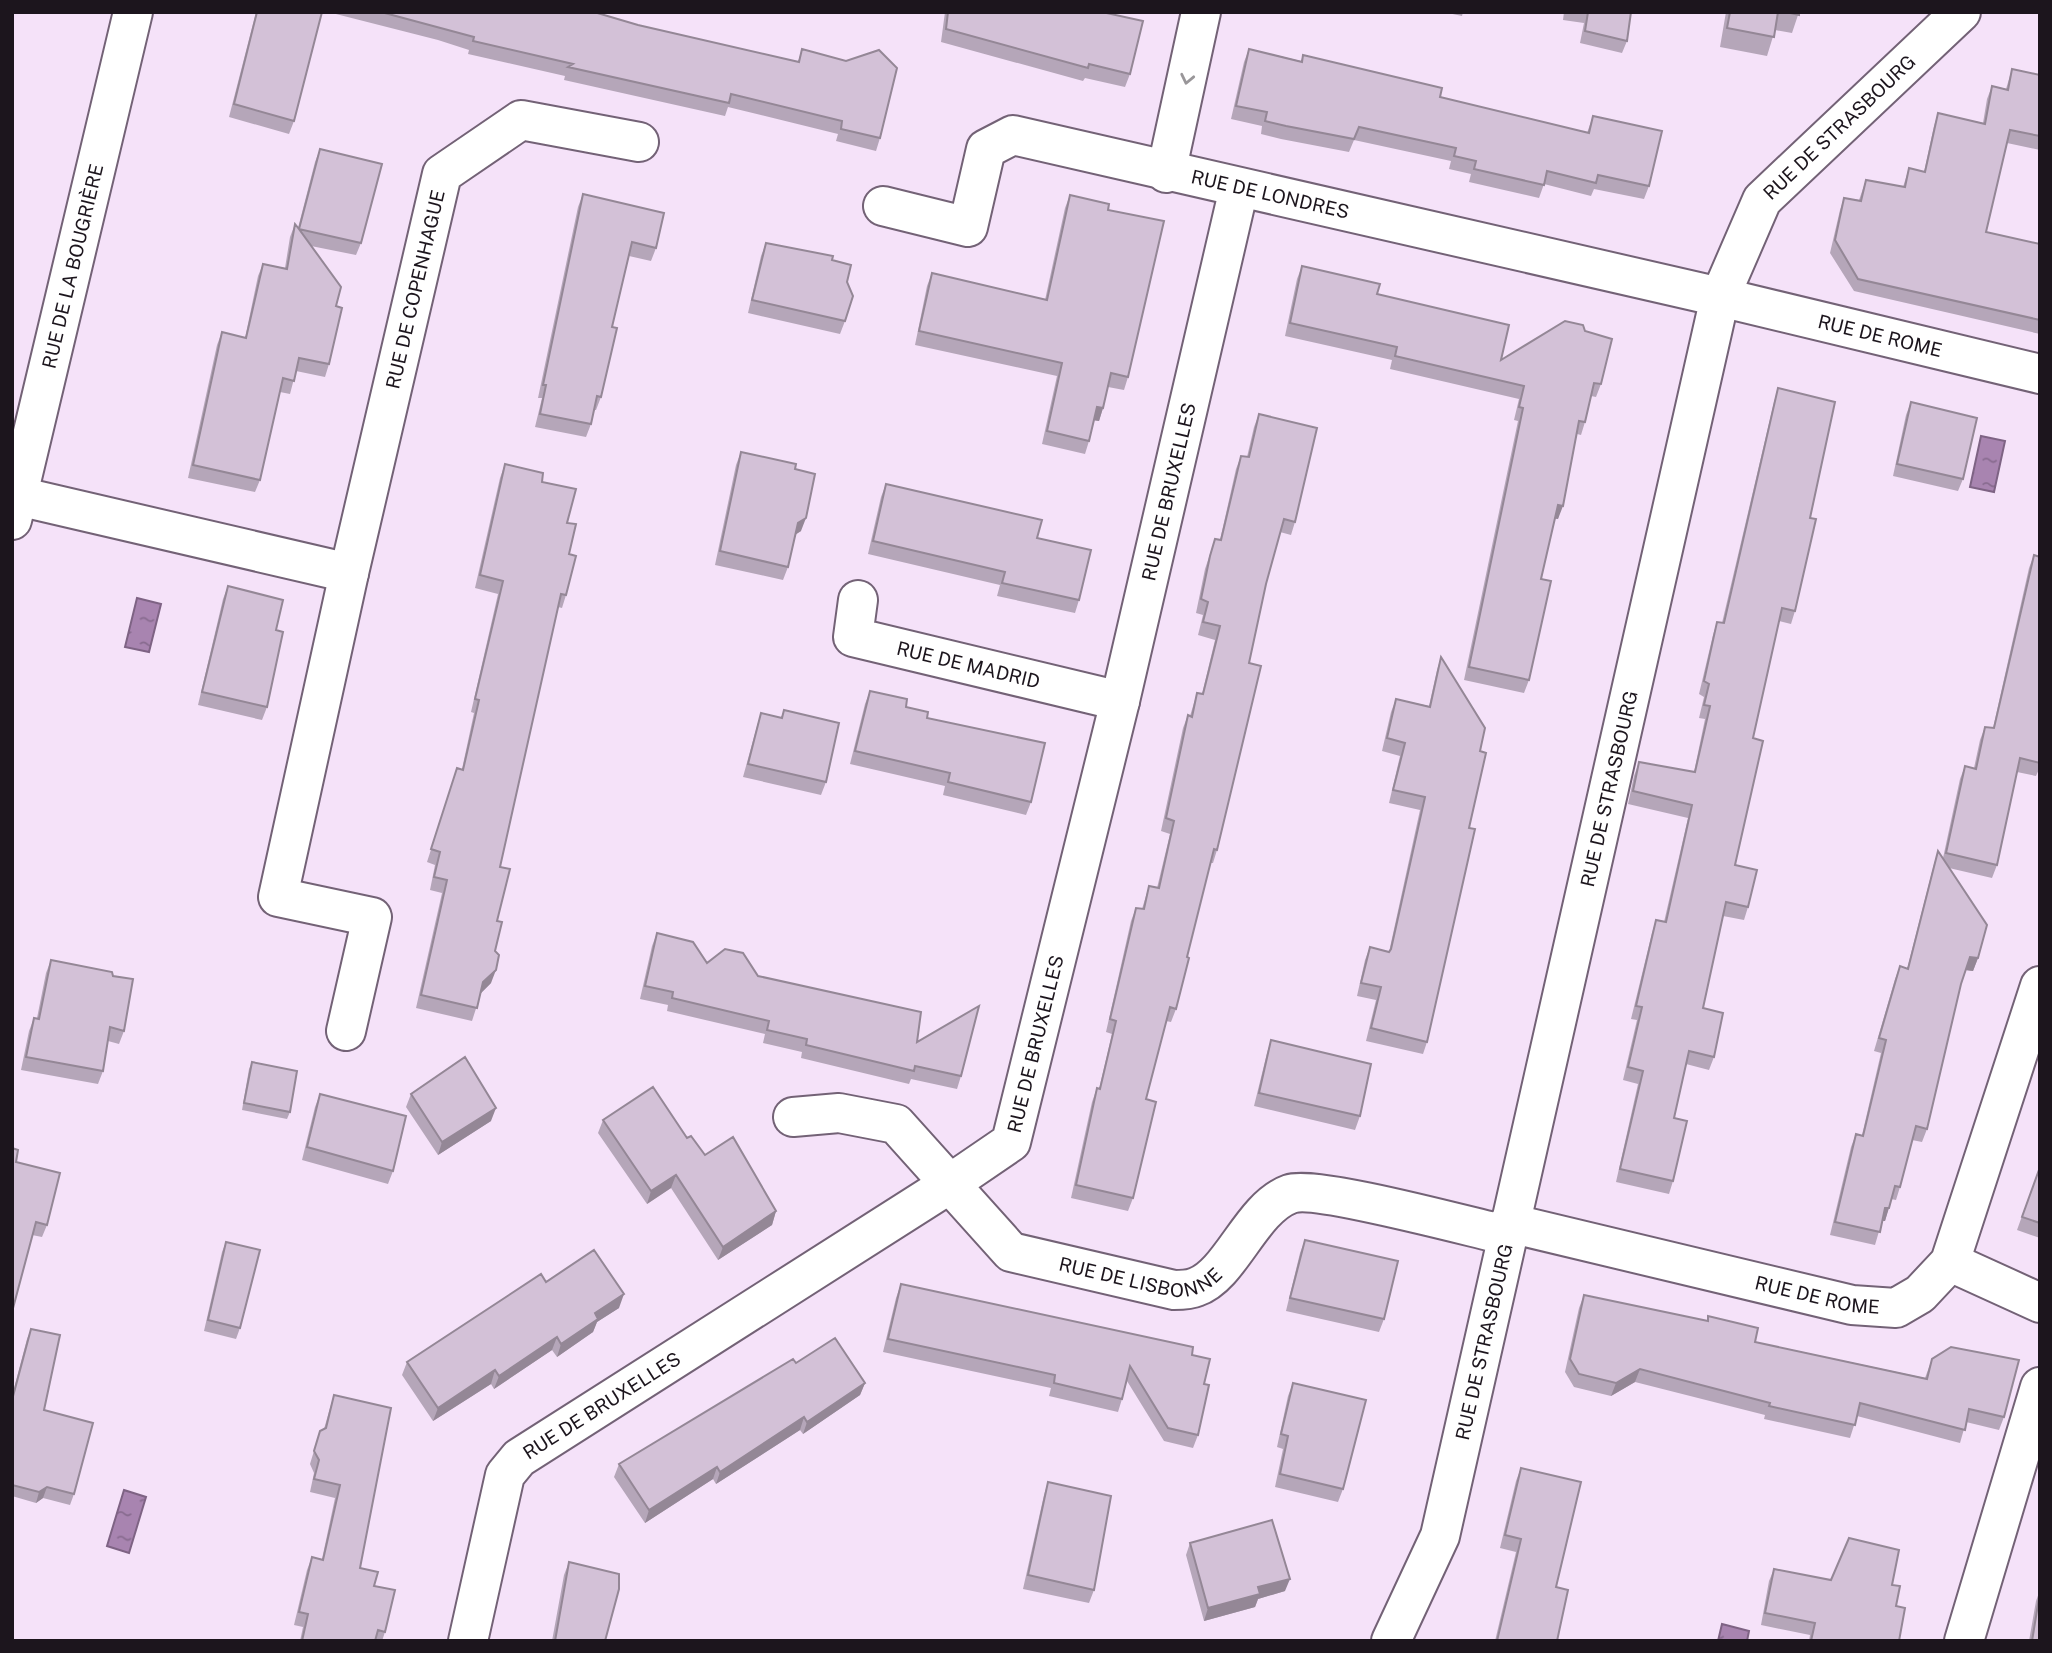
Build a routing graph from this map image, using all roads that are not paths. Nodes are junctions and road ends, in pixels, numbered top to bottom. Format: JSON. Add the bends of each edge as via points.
{"nodes":[{"id":1,"x":133,"y":12,"type":"edge"},
{"id":2,"x":1201,"y":12,"type":"edge"},
{"id":3,"x":1961,"y":12,"type":"edge"},
{"id":4,"x":639,"y":142,"type":"dead end"},
{"id":5,"x":1166,"y":173,"type":"junction"},
{"id":6,"x":1239,"y":188,"type":"junction"},
{"id":7,"x":883,"y":206,"type":"dead end"},
{"id":8,"x":1720,"y":297,"type":"junction"},
{"id":9,"x":2040,"y":374,"type":"edge"},
{"id":10,"x":15,"y":508,"type":"edge"},
{"id":11,"x":349,"y":573,"type":"junction"},
{"id":12,"x":858,"y":600,"type":"dead end"},
{"id":13,"x":1120,"y":701,"type":"junction"},
{"id":14,"x":2040,"y":986,"type":"edge"},
{"id":15,"x":346,"y":1031,"type":"dead end"},
{"id":16,"x":793,"y":1117,"type":"dead end"},
{"id":17,"x":948,"y":1185,"type":"junction"},
{"id":18,"x":1507,"y":1229,"type":"junction"},
{"id":19,"x":1950,"y":1262,"type":"junction"},
{"id":20,"x":2040,"y":1303,"type":"edge"},
{"id":21,"x":2040,"y":1387,"type":"edge"},
{"id":22,"x":468,"y":1641,"type":"edge"},
{"id":23,"x":1391,"y":1641,"type":"edge"},
{"id":24,"x":1964,"y":1641,"type":"edge"}],
"edges":[{"from":1,"to":10,"type":"street","name":"RUE DE LA BOUGRIÈRE"},
{"from":2,"to":5,"type":"street","one_way":true},
{"from":3,"to":8,"type":"street","name":"RUE DE STRASBOURG","via":[[1762,200]]},
{"from":4,"to":11,"type":"street","name":"RUE DE COPENHAGUE","via":[[521,120],[442,174]]},
{"from":5,"to":6,"type":"street","name":"RUE DE LONDRES"},
{"from":5,"to":7,"type":"street","name":"RUE DE LONDRES","via":[[1013,135],[986,149],[968,227]]},
{"from":6,"to":8,"type":"street","name":"RUE DE LONDRES"},
{"from":6,"to":13,"type":"street","name":"RUE DE BRUXELLES"},
{"from":8,"to":9,"type":"street","name":"RUE DE ROME"},
{"from":8,"to":18,"type":"street","name":"RUE DE STRASBOURG"},
{"from":10,"to":11,"type":"street"},
{"from":11,"to":15,"type":"street","name":"RUE DE COPENHAGUE","via":[[278,897],[372,917]]},
{"from":12,"to":13,"type":"street","name":"RUE DE MADRID","via":[[853,638]]},
{"from":13,"to":17,"type":"street","name":"RUE DE BRUXELLES","via":[[1011,1142]]},
{"from":14,"to":19,"type":"street","name":"RUE DE ROME"},
{"from":16,"to":17,"type":"street","name":"RUE DE LISBONNE","via":[[839,1113],[896,1124]]},
{"from":17,"to":18,"type":"street","name":"RUE DE LISBONNE","via":[[1011,1252],[1174,1290],[1196,1287],[1211,1278],[1269,1208],[1291,1193],[1323,1194]]},
{"from":17,"to":22,"type":"street","name":"RUE DE BRUXELLES","via":[[511,1465]]},
{"from":18,"to":19,"type":"street","name":"RUE DE ROME","via":[[1852,1305],[1896,1308],[1934,1283]]},
{"from":18,"to":23,"type":"street","name":"RUE DE STRASBOURG","via":[[1440,1536]]},
{"from":19,"to":20,"type":"street"},
{"from":21,"to":24,"type":"street"}]}
